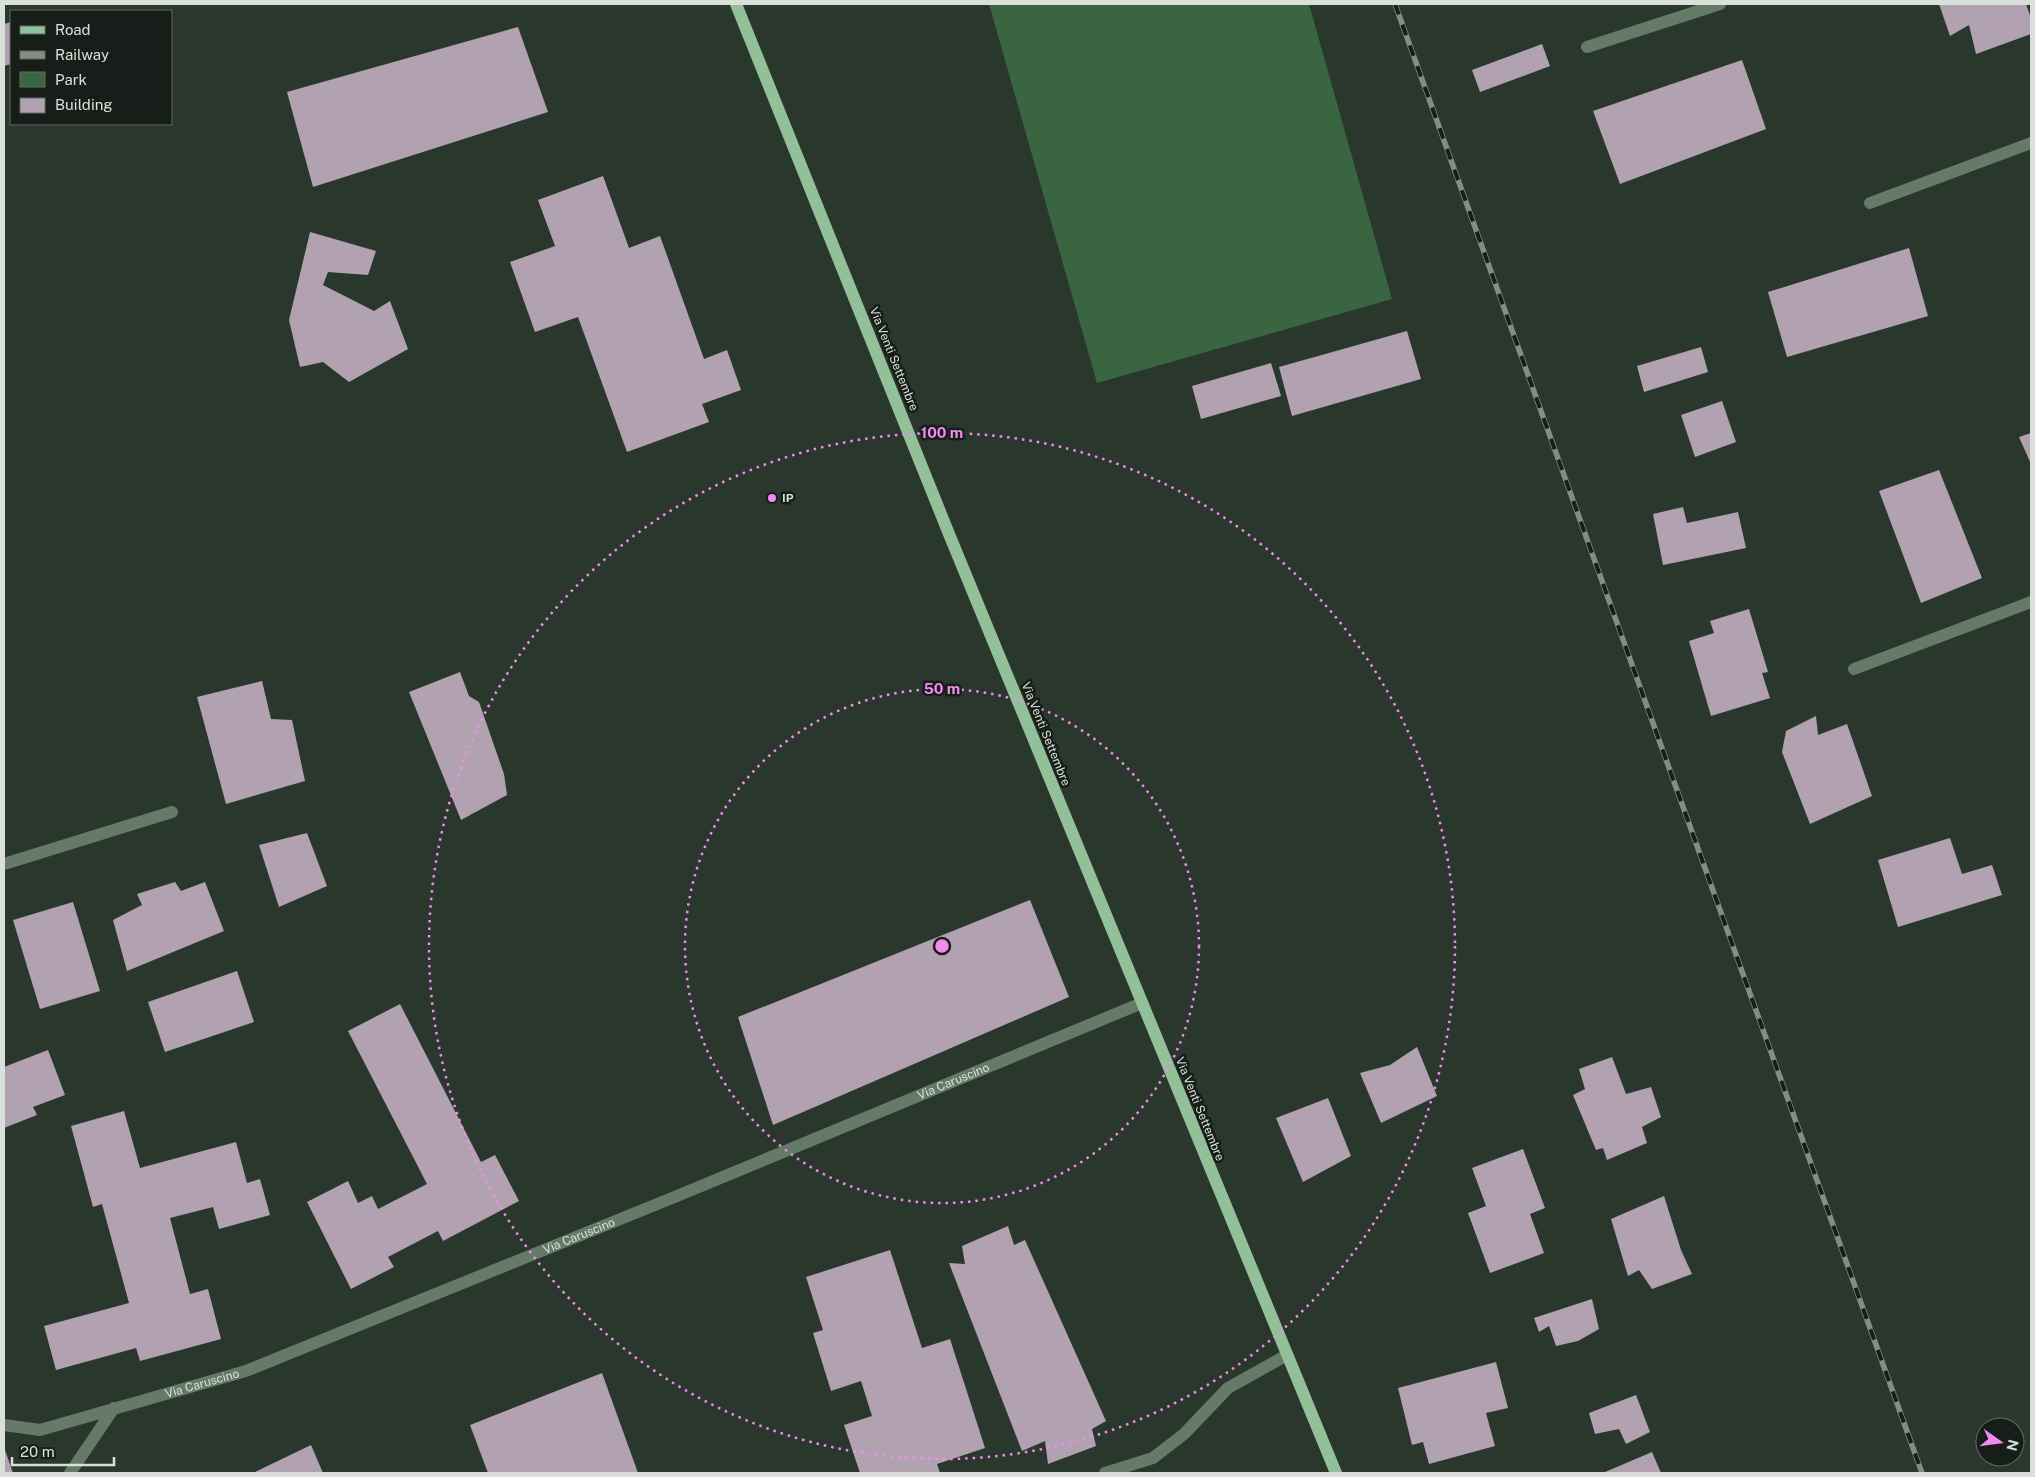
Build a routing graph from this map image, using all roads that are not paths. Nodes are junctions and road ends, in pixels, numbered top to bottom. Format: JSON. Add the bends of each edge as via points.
{"nodes":[{"id":1,"x":736,"y":4,"type":"edge"},
{"id":2,"x":1720,"y":4,"type":"edge"},
{"id":3,"x":1587,"y":47,"type":"dead end"},
{"id":4,"x":2031,"y":143,"type":"edge"},
{"id":5,"x":1870,"y":203,"type":"dead end"},
{"id":6,"x":2031,"y":602,"type":"edge"},
{"id":7,"x":1854,"y":669,"type":"dead end"},
{"id":8,"x":172,"y":812,"type":"dead end"},
{"id":9,"x":4,"y":864,"type":"edge"},
{"id":10,"x":1142,"y":1003,"type":"junction"},
{"id":11,"x":1287,"y":1355,"type":"junction"},
{"id":12,"x":114,"y":1408,"type":"junction"},
{"id":13,"x":4,"y":1425,"type":"edge"},
{"id":14,"x":70,"y":1473,"type":"edge"},
{"id":15,"x":1105,"y":1473,"type":"edge"},
{"id":16,"x":1336,"y":1473,"type":"edge"}],
"edges":[{"from":1,"to":10,"type":"main road","name":"Via Venti Settembre"},
{"from":2,"to":3,"type":"street"},
{"from":4,"to":5,"type":"street"},
{"from":6,"to":7,"type":"street"},
{"from":8,"to":9,"type":"street"},
{"from":10,"to":11,"type":"main road","name":"Via Venti Settembre"},
{"from":10,"to":12,"type":"street","name":"Via Caruscino","via":[[246,1370]]},
{"from":11,"to":15,"type":"street","via":[[1228,1388],[1184,1434],[1154,1458]]},
{"from":11,"to":16,"type":"main road","name":"Via Venti Settembre"},
{"from":12,"to":13,"type":"street","name":"Via Caruscino","via":[[40,1430]]},
{"from":12,"to":14,"type":"street"}]}
